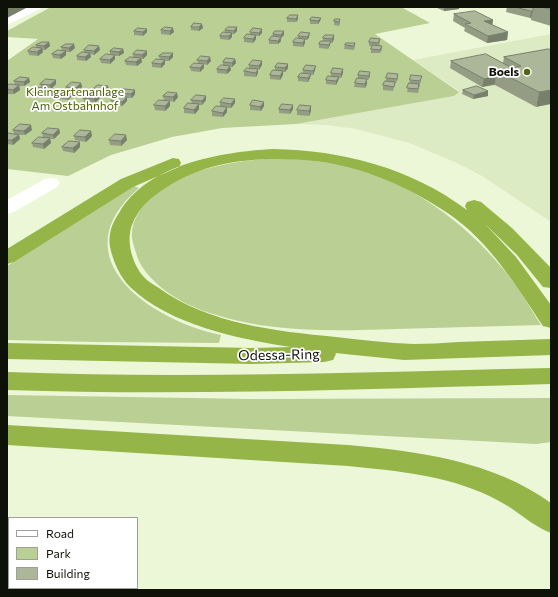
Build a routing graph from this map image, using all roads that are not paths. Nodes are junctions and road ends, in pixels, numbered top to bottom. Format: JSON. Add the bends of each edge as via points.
{"nodes":[{"id":1,"x":36,"y":7,"type":"edge"},
{"id":2,"x":7,"y":22,"type":"edge"},
{"id":3,"x":51,"y":183,"type":"dead end"},
{"id":4,"x":7,"y":208,"type":"edge"},
{"id":5,"x":7,"y":258,"type":"edge"},
{"id":6,"x":551,"y":282,"type":"edge"},
{"id":7,"x":551,"y":321,"type":"edge"},
{"id":8,"x":551,"y":347,"type":"edge"},
{"id":9,"x":7,"y":351,"type":"edge"},
{"id":10,"x":420,"y":352,"type":"junction"},
{"id":11,"x":551,"y":376,"type":"edge"},
{"id":12,"x":7,"y":381,"type":"edge"},
{"id":13,"x":7,"y":435,"type":"edge"},
{"id":14,"x":551,"y":520,"type":"edge"}],
"edges":[{"from":1,"to":2,"type":"street"},
{"from":3,"to":4,"type":"street"},
{"from":5,"to":6,"type":"highway","via":[[127,184],[179,160],[203,153],[248,146],[302,145],[334,148],[385,161],[444,188],[475,207],[505,231],[533,259]]},
{"from":7,"to":10,"type":"highway","via":[[486,235],[459,213],[399,179],[350,161],[288,154],[224,160],[185,170],[160,183],[138,199],[124,218],[119,235],[122,257],[136,281],[157,298],[188,314],[224,326],[262,334],[320,343]]},
{"from":8,"to":10,"type":"highway","name":"Odessa-Ring"},
{"from":9,"to":10,"type":"highway","name":"Odessa-Ring","via":[[252,356]]},
{"from":11,"to":12,"type":"highway","name":"Odessa-Ring","via":[[265,383]]},
{"from":13,"to":14,"type":"highway","via":[[330,454],[413,462],[482,479],[514,495]]}]}
